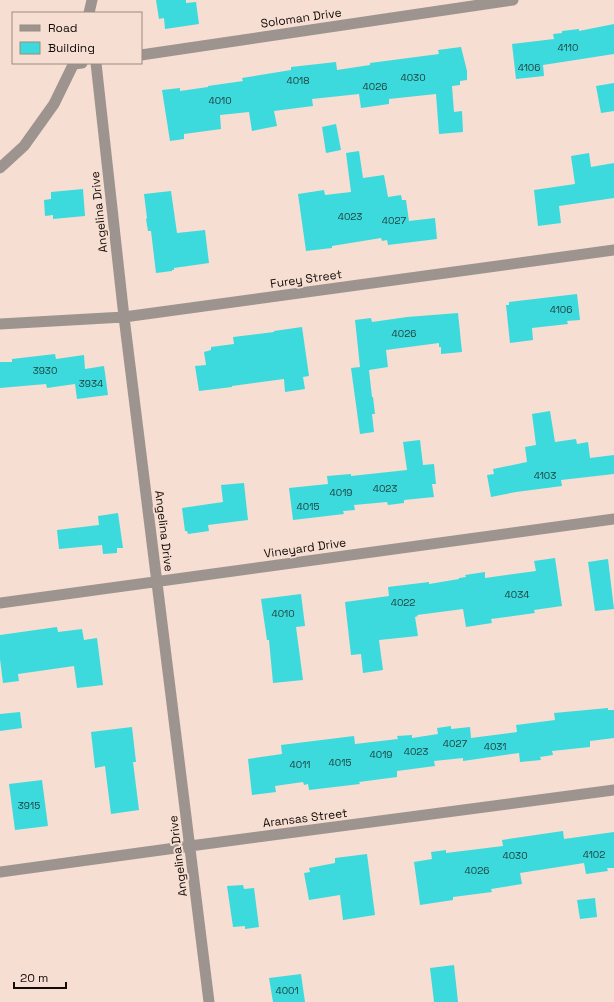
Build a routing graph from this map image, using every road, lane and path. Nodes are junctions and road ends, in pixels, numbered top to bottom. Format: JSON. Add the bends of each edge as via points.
{"nodes":[{"id":1,"x":92,"y":0,"type":"edge"},
{"id":2,"x":513,"y":0,"type":"edge"},
{"id":3,"x":89,"y":12,"type":"edge"},
{"id":4,"x":142,"y":55,"type":"edge"},
{"id":5,"x":75,"y":64,"type":"edge"},
{"id":6,"x":96,"y":64,"type":"edge"},
{"id":7,"x":0,"y":168,"type":"edge"},
{"id":8,"x":614,"y":250,"type":"edge"},
{"id":9,"x":124,"y":317,"type":"junction"},
{"id":10,"x":0,"y":324,"type":"edge"},
{"id":11,"x":614,"y":519,"type":"edge"},
{"id":12,"x":157,"y":581,"type":"junction"},
{"id":13,"x":0,"y":603,"type":"edge"},
{"id":14,"x":614,"y":790,"type":"edge"},
{"id":15,"x":190,"y":846,"type":"junction"},
{"id":16,"x":0,"y":872,"type":"edge"},
{"id":17,"x":209,"y":1002,"type":"edge"}],
"edges":[{"from":1,"to":3,"type":"street"},
{"from":2,"to":4,"type":"street","name":"Soloman Drive"},
{"from":5,"to":7,"type":"street","via":[[54,104],[24,146]]},
{"from":6,"to":9,"type":"street","name":"Angelina Drive"},
{"from":8,"to":9,"type":"street","name":"Furey Street"},
{"from":9,"to":10,"type":"street","name":"Furey Street"},
{"from":9,"to":12,"type":"street","name":"Angelina Drive"},
{"from":11,"to":12,"type":"street","name":"Vineyard Drive"},
{"from":12,"to":13,"type":"street","name":"Vineyard Drive"},
{"from":12,"to":15,"type":"street","name":"Angelina Drive"},
{"from":14,"to":15,"type":"street","name":"Aransas Street"},
{"from":15,"to":16,"type":"street","name":"Aransas Street"},
{"from":15,"to":17,"type":"street","name":"Angelina Drive"}]}
